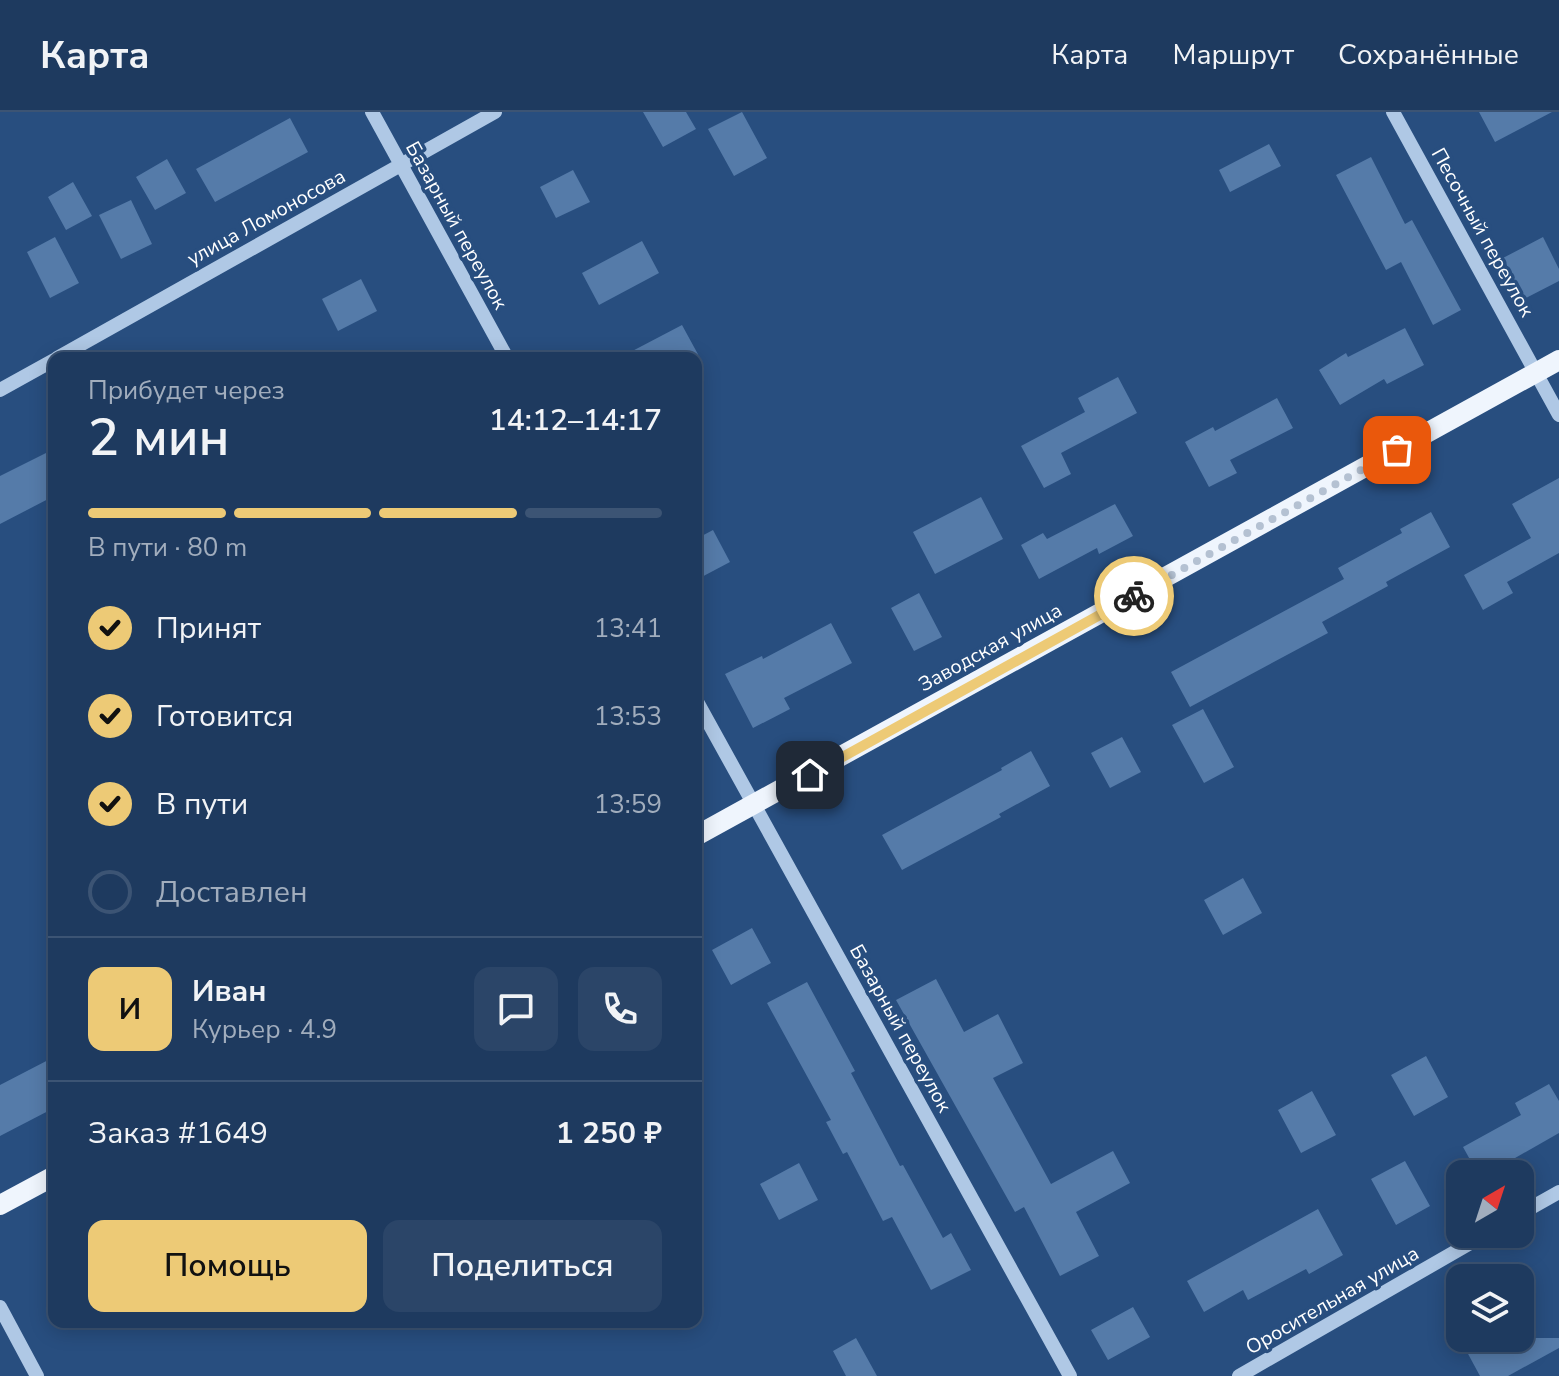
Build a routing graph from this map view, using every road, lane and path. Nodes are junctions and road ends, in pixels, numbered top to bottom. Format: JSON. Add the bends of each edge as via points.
{"nodes":[{"id":1,"x":372,"y":112,"type":"edge"},
{"id":2,"x":495,"y":112,"type":"edge"},
{"id":3,"x":1393,"y":112,"type":"edge"},
{"id":4,"x":400,"y":164,"type":"junction"},
{"id":5,"x":67,"y":352,"type":"edge"},
{"id":6,"x":504,"y":352,"type":"edge"},
{"id":7,"x":1559,"y":360,"type":"edge"},
{"id":8,"x":48,"y":363,"type":"edge"},
{"id":9,"x":1537,"y":372,"type":"junction"},
{"id":10,"x":0,"y":390,"type":"edge"},
{"id":11,"x":1559,"y":415,"type":"edge"},
{"id":12,"x":702,"y":711,"type":"edge"},
{"id":13,"x":754,"y":805,"type":"junction"},
{"id":14,"x":702,"y":833,"type":"edge"},
{"id":15,"x":48,"y":1179,"type":"edge"},
{"id":16,"x":1559,"y":1192,"type":"edge"},
{"id":17,"x":0,"y":1205,"type":"edge"},
{"id":18,"x":1534,"y":1206,"type":"edge"},
{"id":19,"x":1462,"y":1248,"type":"edge"},
{"id":20,"x":0,"y":1307,"type":"edge"},
{"id":21,"x":37,"y":1376,"type":"edge"},
{"id":22,"x":1070,"y":1376,"type":"edge"},
{"id":23,"x":1239,"y":1376,"type":"edge"}],
"edges":[{"from":1,"to":4,"type":"street","name":"Базарный переулок"},
{"from":2,"to":4,"type":"street","name":"улица Ломоносова"},
{"from":3,"to":9,"type":"street","name":"Песочный переулок"},
{"from":4,"to":5,"type":"street","name":"улица Ломоносова"},
{"from":4,"to":6,"type":"street","name":"Базарный переулок"},
{"from":7,"to":9,"type":"main road","name":"Заводская улица"},
{"from":8,"to":10,"type":"street","name":"улица Ломоносова"},
{"from":9,"to":11,"type":"street","name":"Песочный переулок"},
{"from":9,"to":13,"type":"main road","name":"Заводская улица"},
{"from":12,"to":13,"type":"street","name":"Базарный переулок"},
{"from":13,"to":14,"type":"main road","name":"Заводская улица"},
{"from":13,"to":22,"type":"street","name":"Базарный переулок"},
{"from":15,"to":17,"type":"main road"},
{"from":16,"to":18,"type":"street"},
{"from":19,"to":23,"type":"street","name":"Оросительная улица"},
{"from":20,"to":21,"type":"street"}]}
